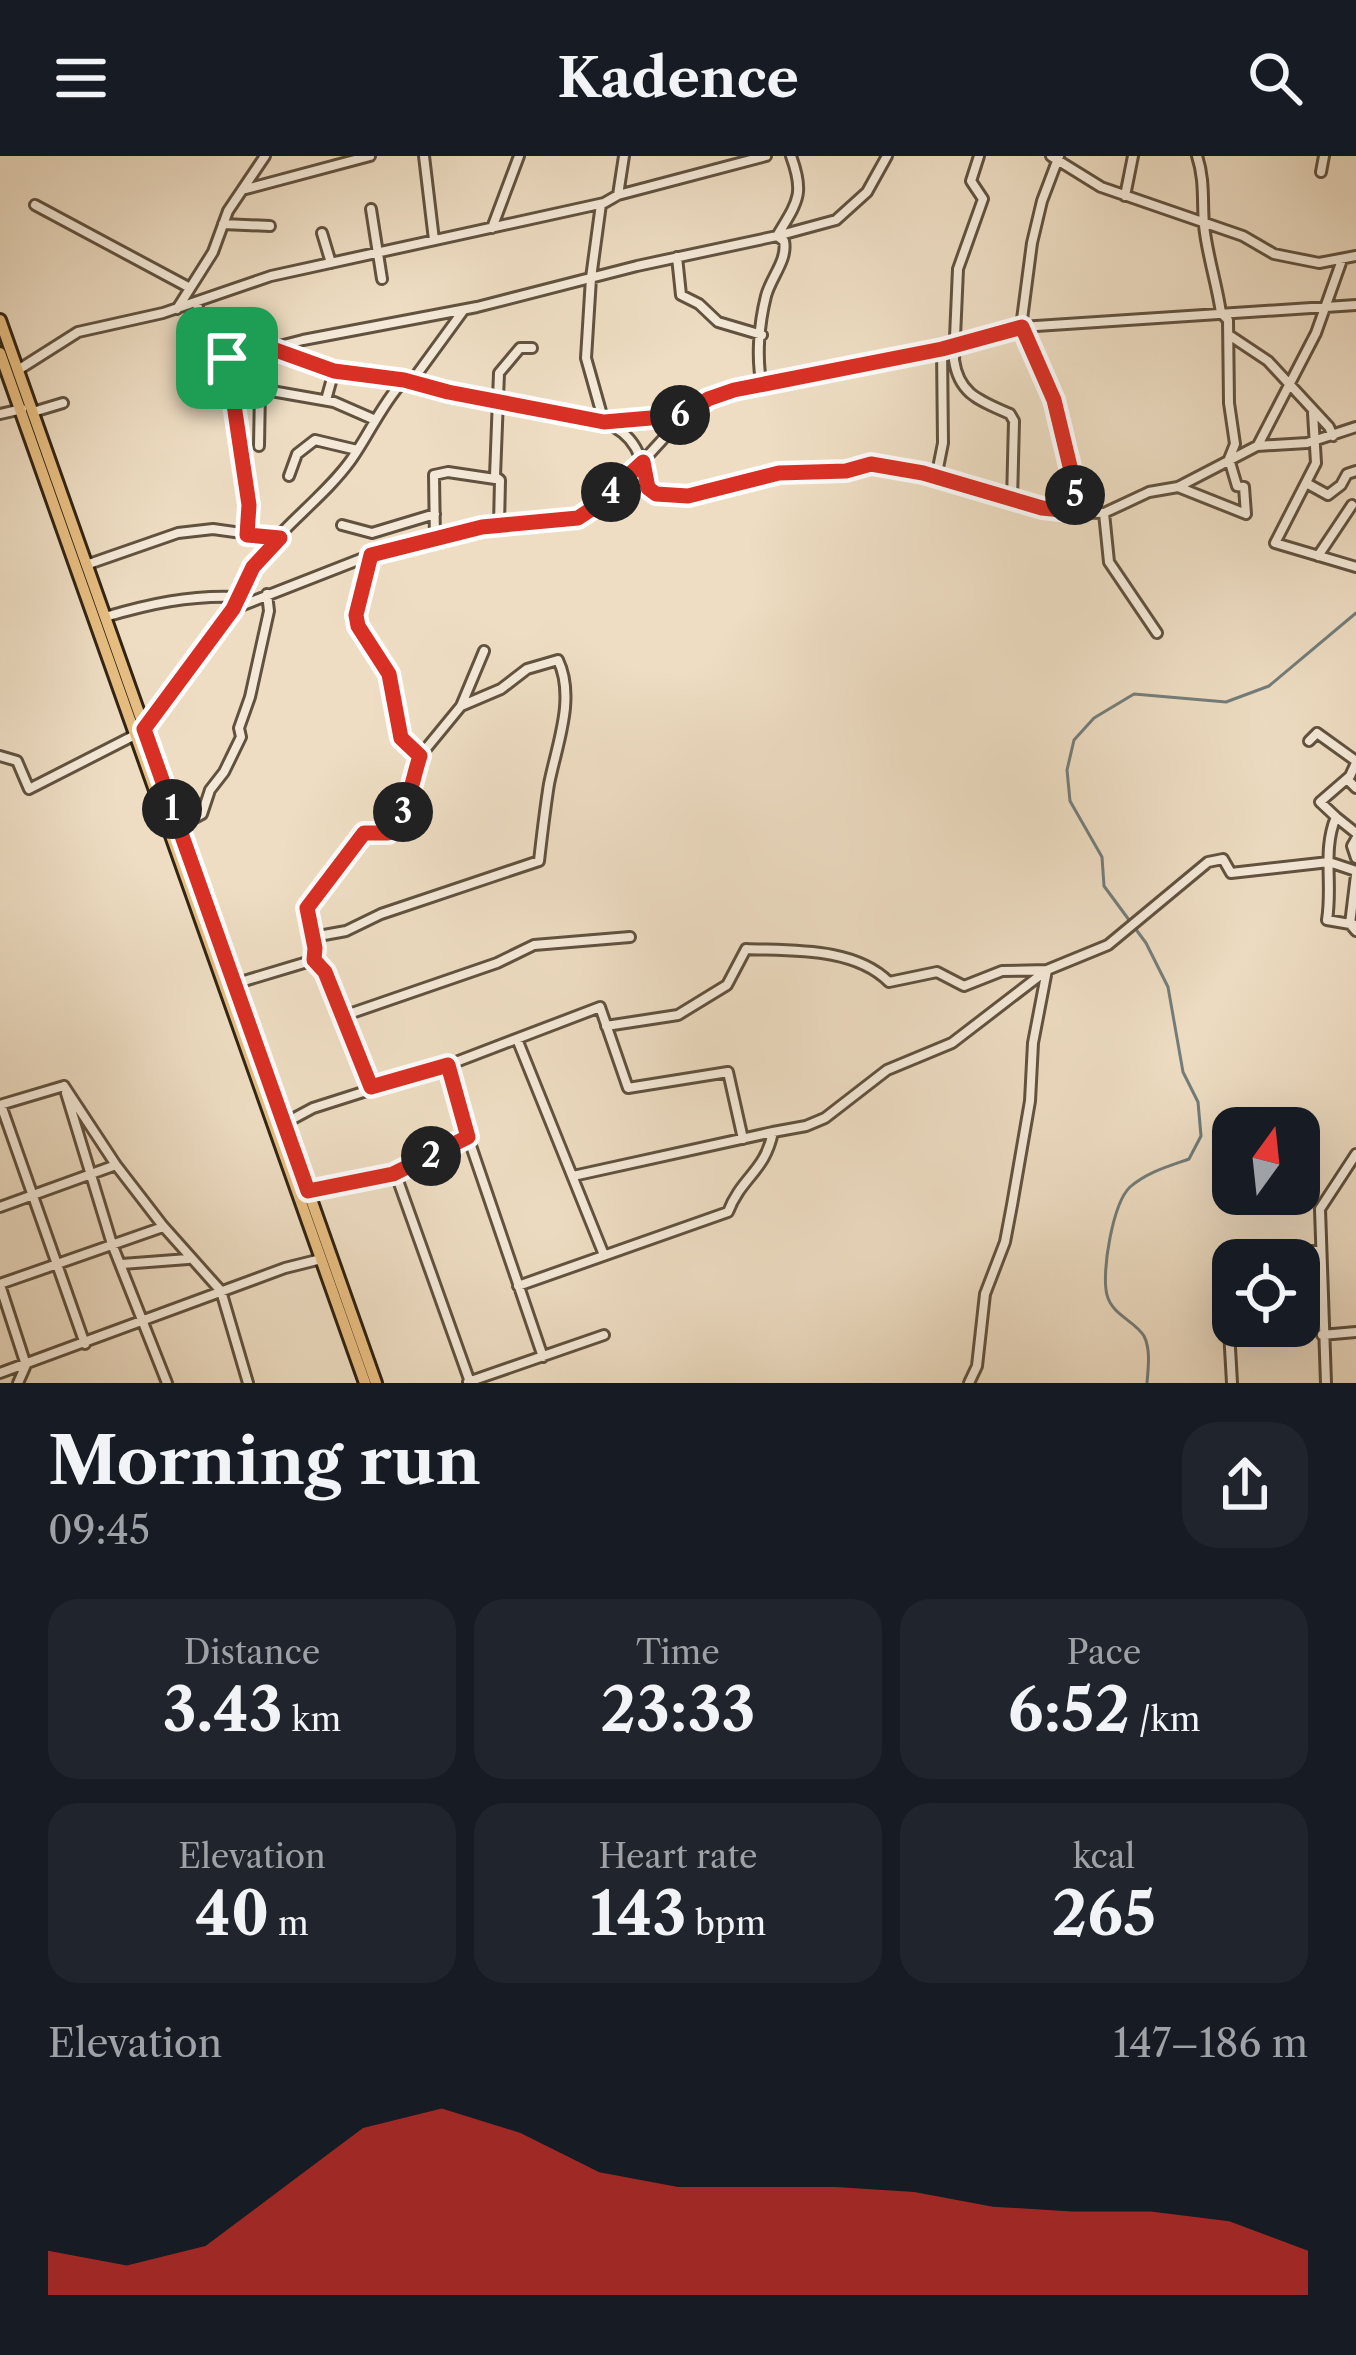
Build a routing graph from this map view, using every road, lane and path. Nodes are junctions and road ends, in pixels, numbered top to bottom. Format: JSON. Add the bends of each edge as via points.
{"nodes":[{"id":1,"x":265,"y":156,"type":"edge"},
{"id":2,"x":370,"y":156,"type":"edge"},
{"id":3,"x":424,"y":156,"type":"edge"},
{"id":4,"x":519,"y":156,"type":"edge"},
{"id":5,"x":624,"y":156,"type":"edge"},
{"id":6,"x":712,"y":156,"type":"edge"},
{"id":7,"x":766,"y":156,"type":"edge"},
{"id":8,"x":791,"y":156,"type":"edge"},
{"id":9,"x":886,"y":156,"type":"edge"},
{"id":10,"x":980,"y":156,"type":"edge"},
{"id":11,"x":1133,"y":156,"type":"edge"},
{"id":12,"x":1197,"y":156,"type":"edge"},
{"id":13,"x":1324,"y":156,"type":"edge"},
{"id":14,"x":1056,"y":157,"type":"edge"},
{"id":15,"x":715,"y":168,"type":"junction"},
{"id":16,"x":1321,"y":172,"type":"dead end"},
{"id":17,"x":244,"y":189,"type":"junction"},
{"id":18,"x":618,"y":195,"type":"junction"},
{"id":19,"x":1125,"y":196,"type":"junction"},
{"id":20,"x":601,"y":204,"type":"junction"},
{"id":21,"x":35,"y":205,"type":"dead end"},
{"id":22,"x":371,"y":208,"type":"dead end"},
{"id":23,"x":223,"y":224,"type":"junction"},
{"id":24,"x":1204,"y":225,"type":"junction"},
{"id":25,"x":270,"y":226,"type":"dead end"},
{"id":26,"x":492,"y":228,"type":"junction"},
{"id":27,"x":322,"y":232,"type":"dead end"},
{"id":28,"x":777,"y":236,"type":"junction"},
{"id":29,"x":434,"y":240,"type":"junction"},
{"id":30,"x":377,"y":253,"type":"junction"},
{"id":31,"x":1356,"y":256,"type":"edge"},
{"id":32,"x":677,"y":257,"type":"junction"},
{"id":33,"x":1343,"y":259,"type":"junction"},
{"id":34,"x":331,"y":263,"type":"junction"},
{"id":35,"x":1356,"y":266,"type":"edge"},
{"id":36,"x":590,"y":278,"type":"junction"},
{"id":37,"x":382,"y":279,"type":"dead end"},
{"id":38,"x":190,"y":288,"type":"junction"},
{"id":39,"x":196,"y":302,"type":"junction"},
{"id":40,"x":1356,"y":305,"type":"edge"},
{"id":41,"x":1324,"y":306,"type":"junction"},
{"id":42,"x":177,"y":309,"type":"junction"},
{"id":43,"x":464,"y":310,"type":"junction"},
{"id":44,"x":1221,"y":314,"type":"junction"},
{"id":45,"x":0,"y":320,"type":"edge"},
{"id":46,"x":1022,"y":327,"type":"junction"},
{"id":47,"x":762,"y":335,"type":"junction"},
{"id":48,"x":1228,"y":335,"type":"junction"},
{"id":49,"x":953,"y":346,"type":"junction"},
{"id":50,"x":270,"y":348,"type":"junction"},
{"id":51,"x":532,"y":348,"type":"dead end"},
{"id":52,"x":942,"y":349,"type":"junction"},
{"id":53,"x":257,"y":352,"type":"junction"},
{"id":54,"x":0,"y":353,"type":"edge"},
{"id":55,"x":227,"y":358,"type":"junction"},
{"id":56,"x":18,"y":370,"type":"junction"},
{"id":57,"x":334,"y":371,"type":"junction"},
{"id":58,"x":408,"y":381,"type":"junction"},
{"id":59,"x":1289,"y":382,"type":"junction"},
{"id":60,"x":762,"y":386,"type":"junction"},
{"id":61,"x":260,"y":388,"type":"junction"},
{"id":62,"x":326,"y":400,"type":"junction"},
{"id":63,"x":63,"y":403,"type":"dead end"},
{"id":64,"x":498,"y":403,"type":"junction"},
{"id":65,"x":27,"y":410,"type":"junction"},
{"id":66,"x":1313,"y":413,"type":"junction"},
{"id":67,"x":0,"y":414,"type":"edge"},
{"id":68,"x":686,"y":415,"type":"junction"},
{"id":69,"x":373,"y":419,"type":"junction"},
{"id":70,"x":604,"y":422,"type":"junction"},
{"id":71,"x":1356,"y":427,"type":"edge"},
{"id":72,"x":1333,"y":436,"type":"junction"},
{"id":73,"x":1313,"y":441,"type":"junction"},
{"id":74,"x":260,"y":446,"type":"dead end"},
{"id":75,"x":1257,"y":446,"type":"junction"},
{"id":76,"x":357,"y":450,"type":"junction"},
{"id":77,"x":1228,"y":459,"type":"junction"},
{"id":78,"x":643,"y":462,"type":"junction"},
{"id":79,"x":1356,"y":471,"type":"edge"},
{"id":80,"x":290,"y":476,"type":"dead end"},
{"id":81,"x":936,"y":478,"type":"junction"},
{"id":82,"x":495,"y":479,"type":"junction"},
{"id":83,"x":1308,"y":484,"type":"junction"},
{"id":84,"x":1178,"y":487,"type":"junction"},
{"id":85,"x":1012,"y":501,"type":"junction"},
{"id":86,"x":1352,"y":505,"type":"dead end"},
{"id":87,"x":1081,"y":512,"type":"junction"},
{"id":88,"x":1104,"y":513,"type":"junction"},
{"id":89,"x":435,"y":514,"type":"junction"},
{"id":90,"x":342,"y":525,"type":"dead end"},
{"id":91,"x":499,"y":525,"type":"junction"},
{"id":92,"x":247,"y":535,"type":"junction"},
{"id":93,"x":280,"y":538,"type":"junction"},
{"id":94,"x":435,"y":540,"type":"junction"},
{"id":95,"x":371,"y":555,"type":"junction"},
{"id":96,"x":1318,"y":556,"type":"junction"},
{"id":97,"x":86,"y":565,"type":"junction"},
{"id":98,"x":1356,"y":567,"type":"edge"},
{"id":99,"x":267,"y":594,"type":"junction"},
{"id":100,"x":236,"y":597,"type":"junction"},
{"id":101,"x":233,"y":609,"type":"junction"},
{"id":102,"x":105,"y":617,"type":"junction"},
{"id":103,"x":1157,"y":634,"type":"dead end"},
{"id":104,"x":484,"y":651,"type":"dead end"},
{"id":105,"x":460,"y":706,"type":"junction"},
{"id":106,"x":140,"y":732,"type":"junction"},
{"id":107,"x":1309,"y":741,"type":"dead end"},
{"id":108,"x":420,"y":756,"type":"junction"},
{"id":109,"x":0,"y":757,"type":"edge"},
{"id":110,"x":1356,"y":762,"type":"edge"},
{"id":111,"x":1347,"y":779,"type":"junction"},
{"id":112,"x":1356,"y":788,"type":"edge"},
{"id":113,"x":1336,"y":818,"type":"junction"},
{"id":114,"x":178,"y":826,"type":"junction"},
{"id":115,"x":1356,"y":836,"type":"edge"},
{"id":116,"x":1356,"y":857,"type":"edge"},
{"id":117,"x":1329,"y":862,"type":"junction"},
{"id":118,"x":1356,"y":873,"type":"edge"},
{"id":119,"x":1354,"y":927,"type":"edge"},
{"id":120,"x":313,"y":937,"type":"junction"},
{"id":121,"x":630,"y":937,"type":"dead end"},
{"id":122,"x":314,"y":960,"type":"junction"},
{"id":123,"x":1047,"y":970,"type":"junction"},
{"id":124,"x":234,"y":984,"type":"junction"},
{"id":125,"x":343,"y":1016,"type":"junction"},
{"id":126,"x":606,"y":1025,"type":"junction"},
{"id":127,"x":517,"y":1039,"type":"junction"},
{"id":128,"x":448,"y":1065,"type":"junction"},
{"id":129,"x":64,"y":1086,"type":"junction"},
{"id":130,"x":371,"y":1087,"type":"junction"},
{"id":131,"x":0,"y":1105,"type":"edge"},
{"id":132,"x":284,"y":1123,"type":"junction"},
{"id":133,"x":773,"y":1132,"type":"junction"},
{"id":134,"x":468,"y":1137,"type":"junction"},
{"id":135,"x":743,"y":1138,"type":"junction"},
{"id":136,"x":1356,"y":1154,"type":"edge"},
{"id":137,"x":116,"y":1165,"type":"junction"},
{"id":138,"x":89,"y":1174,"type":"junction"},
{"id":139,"x":393,"y":1174,"type":"junction"},
{"id":140,"x":572,"y":1176,"type":"junction"},
{"id":141,"x":308,"y":1191,"type":"junction"},
{"id":142,"x":33,"y":1195,"type":"junction"},
{"id":143,"x":0,"y":1208,"type":"edge"},
{"id":144,"x":163,"y":1226,"type":"junction"},
{"id":145,"x":1319,"y":1239,"type":"edge"},
{"id":146,"x":112,"y":1244,"type":"junction"},
{"id":147,"x":604,"y":1255,"type":"junction"},
{"id":148,"x":190,"y":1259,"type":"junction"},
{"id":149,"x":321,"y":1259,"type":"junction"},
{"id":150,"x":57,"y":1263,"type":"junction"},
{"id":151,"x":122,"y":1264,"type":"junction"},
{"id":152,"x":1320,"y":1268,"type":"edge"},
{"id":153,"x":0,"y":1284,"type":"edge"},
{"id":154,"x":518,"y":1286,"type":"junction"},
{"id":155,"x":221,"y":1291,"type":"junction"},
{"id":156,"x":1322,"y":1302,"type":"joint"},
{"id":157,"x":144,"y":1323,"type":"junction"},
{"id":158,"x":1356,"y":1332,"type":"edge"},
{"id":159,"x":1322,"y":1334,"type":"junction"},
{"id":160,"x":604,"y":1335,"type":"dead end"},
{"id":161,"x":85,"y":1344,"type":"junction"},
{"id":162,"x":1231,"y":1347,"type":"edge"},
{"id":163,"x":543,"y":1357,"type":"junction"},
{"id":164,"x":26,"y":1365,"type":"junction"},
{"id":165,"x":0,"y":1373,"type":"edge"},
{"id":166,"x":469,"y":1382,"type":"edge"},
{"id":167,"x":18,"y":1383,"type":"edge"},
{"id":168,"x":167,"y":1383,"type":"edge"},
{"id":169,"x":248,"y":1383,"type":"edge"},
{"id":170,"x":365,"y":1383,"type":"edge"},
{"id":171,"x":376,"y":1383,"type":"edge"},
{"id":172,"x":970,"y":1383,"type":"edge"},
{"id":173,"x":1232,"y":1383,"type":"edge"},
{"id":174,"x":1326,"y":1383,"type":"edge"}],
"edges":[{"from":1,"to":17,"type":"street"},
{"from":2,"to":17,"type":"street"},
{"from":3,"to":29,"type":"street"},
{"from":4,"to":26,"type":"street"},
{"from":5,"to":18,"type":"street"},
{"from":6,"to":15,"type":"street"},
{"from":7,"to":15,"type":"street"},
{"from":8,"to":28,"type":"street","via":[[800,194]]},
{"from":9,"to":28,"type":"street","via":[[867,192],[836,220]]},
{"from":10,"to":49,"type":"street","via":[[970,181],[983,199],[958,269]]},
{"from":11,"to":19,"type":"street"},
{"from":12,"to":24,"type":"street"},
{"from":13,"to":16,"type":"street"},
{"from":14,"to":19,"type":"street"},
{"from":14,"to":46,"type":"street","via":[[1032,243]]},
{"from":15,"to":18,"type":"street"},
{"from":17,"to":23,"type":"street"},
{"from":18,"to":20,"type":"street"},
{"from":19,"to":24,"type":"street"},
{"from":20,"to":26,"type":"street"},
{"from":20,"to":36,"type":"street"},
{"from":21,"to":38,"type":"street"},
{"from":22,"to":30,"type":"street"},
{"from":23,"to":25,"type":"street"},
{"from":23,"to":38,"type":"street"},
{"from":24,"to":33,"type":"street","via":[[1288,259]]},
{"from":24,"to":44,"type":"street"},
{"from":26,"to":29,"type":"street"},
{"from":27,"to":34,"type":"street"},
{"from":28,"to":32,"type":"street"},
{"from":28,"to":47,"type":"street","via":[[787,249],[766,295]]},
{"from":29,"to":30,"type":"street"},
{"from":30,"to":34,"type":"street"},
{"from":30,"to":37,"type":"street"},
{"from":31,"to":33,"type":"street"},
{"from":32,"to":36,"type":"street"},
{"from":32,"to":47,"type":"street","via":[[681,295],[718,322]]},
{"from":33,"to":35,"type":"street"},
{"from":33,"to":41,"type":"street"},
{"from":34,"to":39,"type":"street"},
{"from":36,"to":43,"type":"street"},
{"from":36,"to":70,"type":"street","via":[[586,358]]},
{"from":38,"to":42,"type":"street"},
{"from":39,"to":42,"type":"street"},
{"from":39,"to":55,"type":"street","via":[[211,347]]},
{"from":40,"to":41,"type":"street"},
{"from":41,"to":44,"type":"street"},
{"from":41,"to":59,"type":"street"},
{"from":42,"to":56,"type":"street","via":[[78,332]]},
{"from":43,"to":50,"type":"street"},
{"from":43,"to":58,"type":"street"},
{"from":44,"to":46,"type":"street"},
{"from":44,"to":48,"type":"street"},
{"from":45,"to":56,"type":"main road"},
{"from":46,"to":49,"type":"street"},
{"from":46,"to":87,"type":"street","via":[[1054,400]]},
{"from":47,"to":60,"type":"street"},
{"from":48,"to":59,"type":"street"},
{"from":48,"to":77,"type":"street","via":[[1235,444]]},
{"from":49,"to":52,"type":"street"},
{"from":49,"to":85,"type":"street","via":[[956,375],[969,394],[1014,422]]},
{"from":50,"to":53,"type":"street"},
{"from":50,"to":57,"type":"street"},
{"from":51,"to":64,"type":"street","via":[[520,348],[499,373]]},
{"from":52,"to":60,"type":"street"},
{"from":52,"to":81,"type":"street"},
{"from":53,"to":55,"type":"street"},
{"from":53,"to":61,"type":"street"},
{"from":54,"to":65,"type":"main road"},
{"from":55,"to":92,"type":"street"},
{"from":56,"to":65,"type":"main road"},
{"from":57,"to":58,"type":"street"},
{"from":57,"to":62,"type":"street"},
{"from":58,"to":64,"type":"street"},
{"from":58,"to":69,"type":"street"},
{"from":59,"to":66,"type":"street"},
{"from":59,"to":75,"type":"street"},
{"from":60,"to":68,"type":"street","via":[[720,394]]},
{"from":61,"to":62,"type":"street"},
{"from":61,"to":74,"type":"street"},
{"from":62,"to":69,"type":"street"},
{"from":63,"to":65,"type":"street"},
{"from":64,"to":70,"type":"street"},
{"from":64,"to":82,"type":"street"},
{"from":65,"to":67,"type":"street"},
{"from":65,"to":97,"type":"main road"},
{"from":65,"to":106,"type":"main road"},
{"from":66,"to":72,"type":"street"},
{"from":66,"to":73,"type":"street"},
{"from":68,"to":70,"type":"street"},
{"from":68,"to":78,"type":"street"},
{"from":69,"to":76,"type":"street"},
{"from":70,"to":78,"type":"street","via":[[626,431]]},
{"from":71,"to":72,"type":"street"},
{"from":72,"to":73,"type":"street"},
{"from":73,"to":75,"type":"street"},
{"from":73,"to":83,"type":"street"},
{"from":75,"to":77,"type":"street"},
{"from":76,"to":80,"type":"street","via":[[315,440],[296,454]]},
{"from":76,"to":93,"type":"street"},
{"from":77,"to":84,"type":"street"},
{"from":77,"to":84,"type":"street","via":[[1244,487],[1246,514]]},
{"from":78,"to":81,"type":"street","via":[[648,488],[670,496],[871,464]]},
{"from":78,"to":91,"type":"street","via":[[578,518]]},
{"from":79,"to":83,"type":"street","via":[[1328,495]]},
{"from":81,"to":85,"type":"street"},
{"from":82,"to":89,"type":"street","via":[[434,475]]},
{"from":82,"to":91,"type":"street"},
{"from":83,"to":96,"type":"street","via":[[1276,543]]},
{"from":84,"to":88,"type":"street"},
{"from":85,"to":87,"type":"street"},
{"from":86,"to":96,"type":"street"},
{"from":87,"to":88,"type":"street"},
{"from":88,"to":103,"type":"street","via":[[1108,562]]},
{"from":89,"to":90,"type":"street","via":[[372,533]]},
{"from":89,"to":94,"type":"street"},
{"from":91,"to":94,"type":"street"},
{"from":92,"to":93,"type":"street"},
{"from":92,"to":97,"type":"street","via":[[178,533]]},
{"from":93,"to":100,"type":"street"},
{"from":94,"to":95,"type":"street"},
{"from":95,"to":99,"type":"street"},
{"from":95,"to":108,"type":"street","via":[[358,626],[389,674],[401,738]]},
{"from":96,"to":98,"type":"street"},
{"from":97,"to":102,"type":"main road"},
{"from":99,"to":101,"type":"street"},
{"from":99,"to":114,"type":"street","via":[[235,753],[202,814]]},
{"from":100,"to":101,"type":"street"},
{"from":100,"to":102,"type":"street","via":[[153,603]]},
{"from":101,"to":106,"type":"street"},
{"from":102,"to":106,"type":"main road"},
{"from":104,"to":105,"type":"street"},
{"from":105,"to":108,"type":"street"},
{"from":105,"to":120,"type":"street","via":[[557,660],[566,677],[539,861]]},
{"from":106,"to":109,"type":"street","via":[[28,789],[17,761]]},
{"from":106,"to":114,"type":"main road"},
{"from":106,"to":149,"type":"main road"},
{"from":107,"to":110,"type":"street","via":[[1317,733]]},
{"from":108,"to":120,"type":"street","via":[[396,825],[364,833],[307,908]]},
{"from":110,"to":111,"type":"street"},
{"from":111,"to":112,"type":"street"},
{"from":111,"to":113,"type":"street","via":[[1320,802]]},
{"from":113,"to":115,"type":"street"},
{"from":113,"to":117,"type":"street","via":[[1326,840]]},
{"from":114,"to":124,"type":"main road"},
{"from":115,"to":116,"type":"street"},
{"from":117,"to":118,"type":"street"},
{"from":117,"to":119,"type":"street","via":[[1327,920]]},
{"from":117,"to":123,"type":"street","via":[[1231,872],[1223,859],[1208,862],[1108,945]]},
{"from":118,"to":119,"type":"street"},
{"from":120,"to":122,"type":"street"},
{"from":121,"to":125,"type":"street","via":[[534,945]]},
{"from":122,"to":124,"type":"street"},
{"from":122,"to":125,"type":"street"},
{"from":123,"to":126,"type":"street","via":[[1002,971],[964,986],[937,972],[890,982],[827,953],[746,949],[728,986],[678,1015]]},
{"from":123,"to":133,"type":"street","via":[[952,1042],[887,1070],[825,1118]]},
{"from":123,"to":172,"type":"street","via":[[1012,1205]]},
{"from":124,"to":132,"type":"main road"},
{"from":125,"to":130,"type":"street"},
{"from":126,"to":127,"type":"street","via":[[600,1007]]},
{"from":126,"to":135,"type":"street","via":[[628,1088],[728,1072]]},
{"from":127,"to":128,"type":"street"},
{"from":127,"to":140,"type":"street"},
{"from":128,"to":130,"type":"street"},
{"from":128,"to":134,"type":"street"},
{"from":129,"to":131,"type":"street"},
{"from":129,"to":137,"type":"street"},
{"from":129,"to":138,"type":"street"},
{"from":130,"to":132,"type":"street"},
{"from":131,"to":142,"type":"street"},
{"from":132,"to":141,"type":"main road"},
{"from":133,"to":135,"type":"street"},
{"from":133,"to":147,"type":"street","via":[[768,1159],[736,1191],[728,1212]]},
{"from":134,"to":139,"type":"street"},
{"from":134,"to":154,"type":"street"},
{"from":135,"to":140,"type":"street"},
{"from":136,"to":145,"type":"street","via":[[1320,1209]]},
{"from":137,"to":138,"type":"street"},
{"from":137,"to":144,"type":"street"},
{"from":138,"to":142,"type":"street"},
{"from":138,"to":146,"type":"street"},
{"from":139,"to":141,"type":"street"},
{"from":139,"to":166,"type":"street"},
{"from":140,"to":147,"type":"street"},
{"from":141,"to":171,"type":"main road"},
{"from":142,"to":143,"type":"street"},
{"from":142,"to":150,"type":"street"},
{"from":144,"to":146,"type":"street"},
{"from":144,"to":148,"type":"street"},
{"from":146,"to":150,"type":"street"},
{"from":146,"to":151,"type":"street"},
{"from":147,"to":154,"type":"street"},
{"from":148,"to":151,"type":"street"},
{"from":148,"to":155,"type":"street"},
{"from":149,"to":155,"type":"street"},
{"from":149,"to":170,"type":"main road"},
{"from":150,"to":153,"type":"street"},
{"from":150,"to":161,"type":"street"},
{"from":151,"to":157,"type":"street"},
{"from":152,"to":156,"type":"street"},
{"from":153,"to":164,"type":"street"},
{"from":154,"to":163,"type":"street"},
{"from":155,"to":157,"type":"street"},
{"from":155,"to":169,"type":"street"},
{"from":156,"to":159,"type":"street"},
{"from":157,"to":161,"type":"street"},
{"from":157,"to":168,"type":"street"},
{"from":158,"to":159,"type":"street"},
{"from":159,"to":174,"type":"street"},
{"from":160,"to":163,"type":"street"},
{"from":161,"to":164,"type":"street"},
{"from":162,"to":173,"type":"street"},
{"from":163,"to":166,"type":"street"},
{"from":164,"to":165,"type":"street"},
{"from":164,"to":167,"type":"street"}]}
